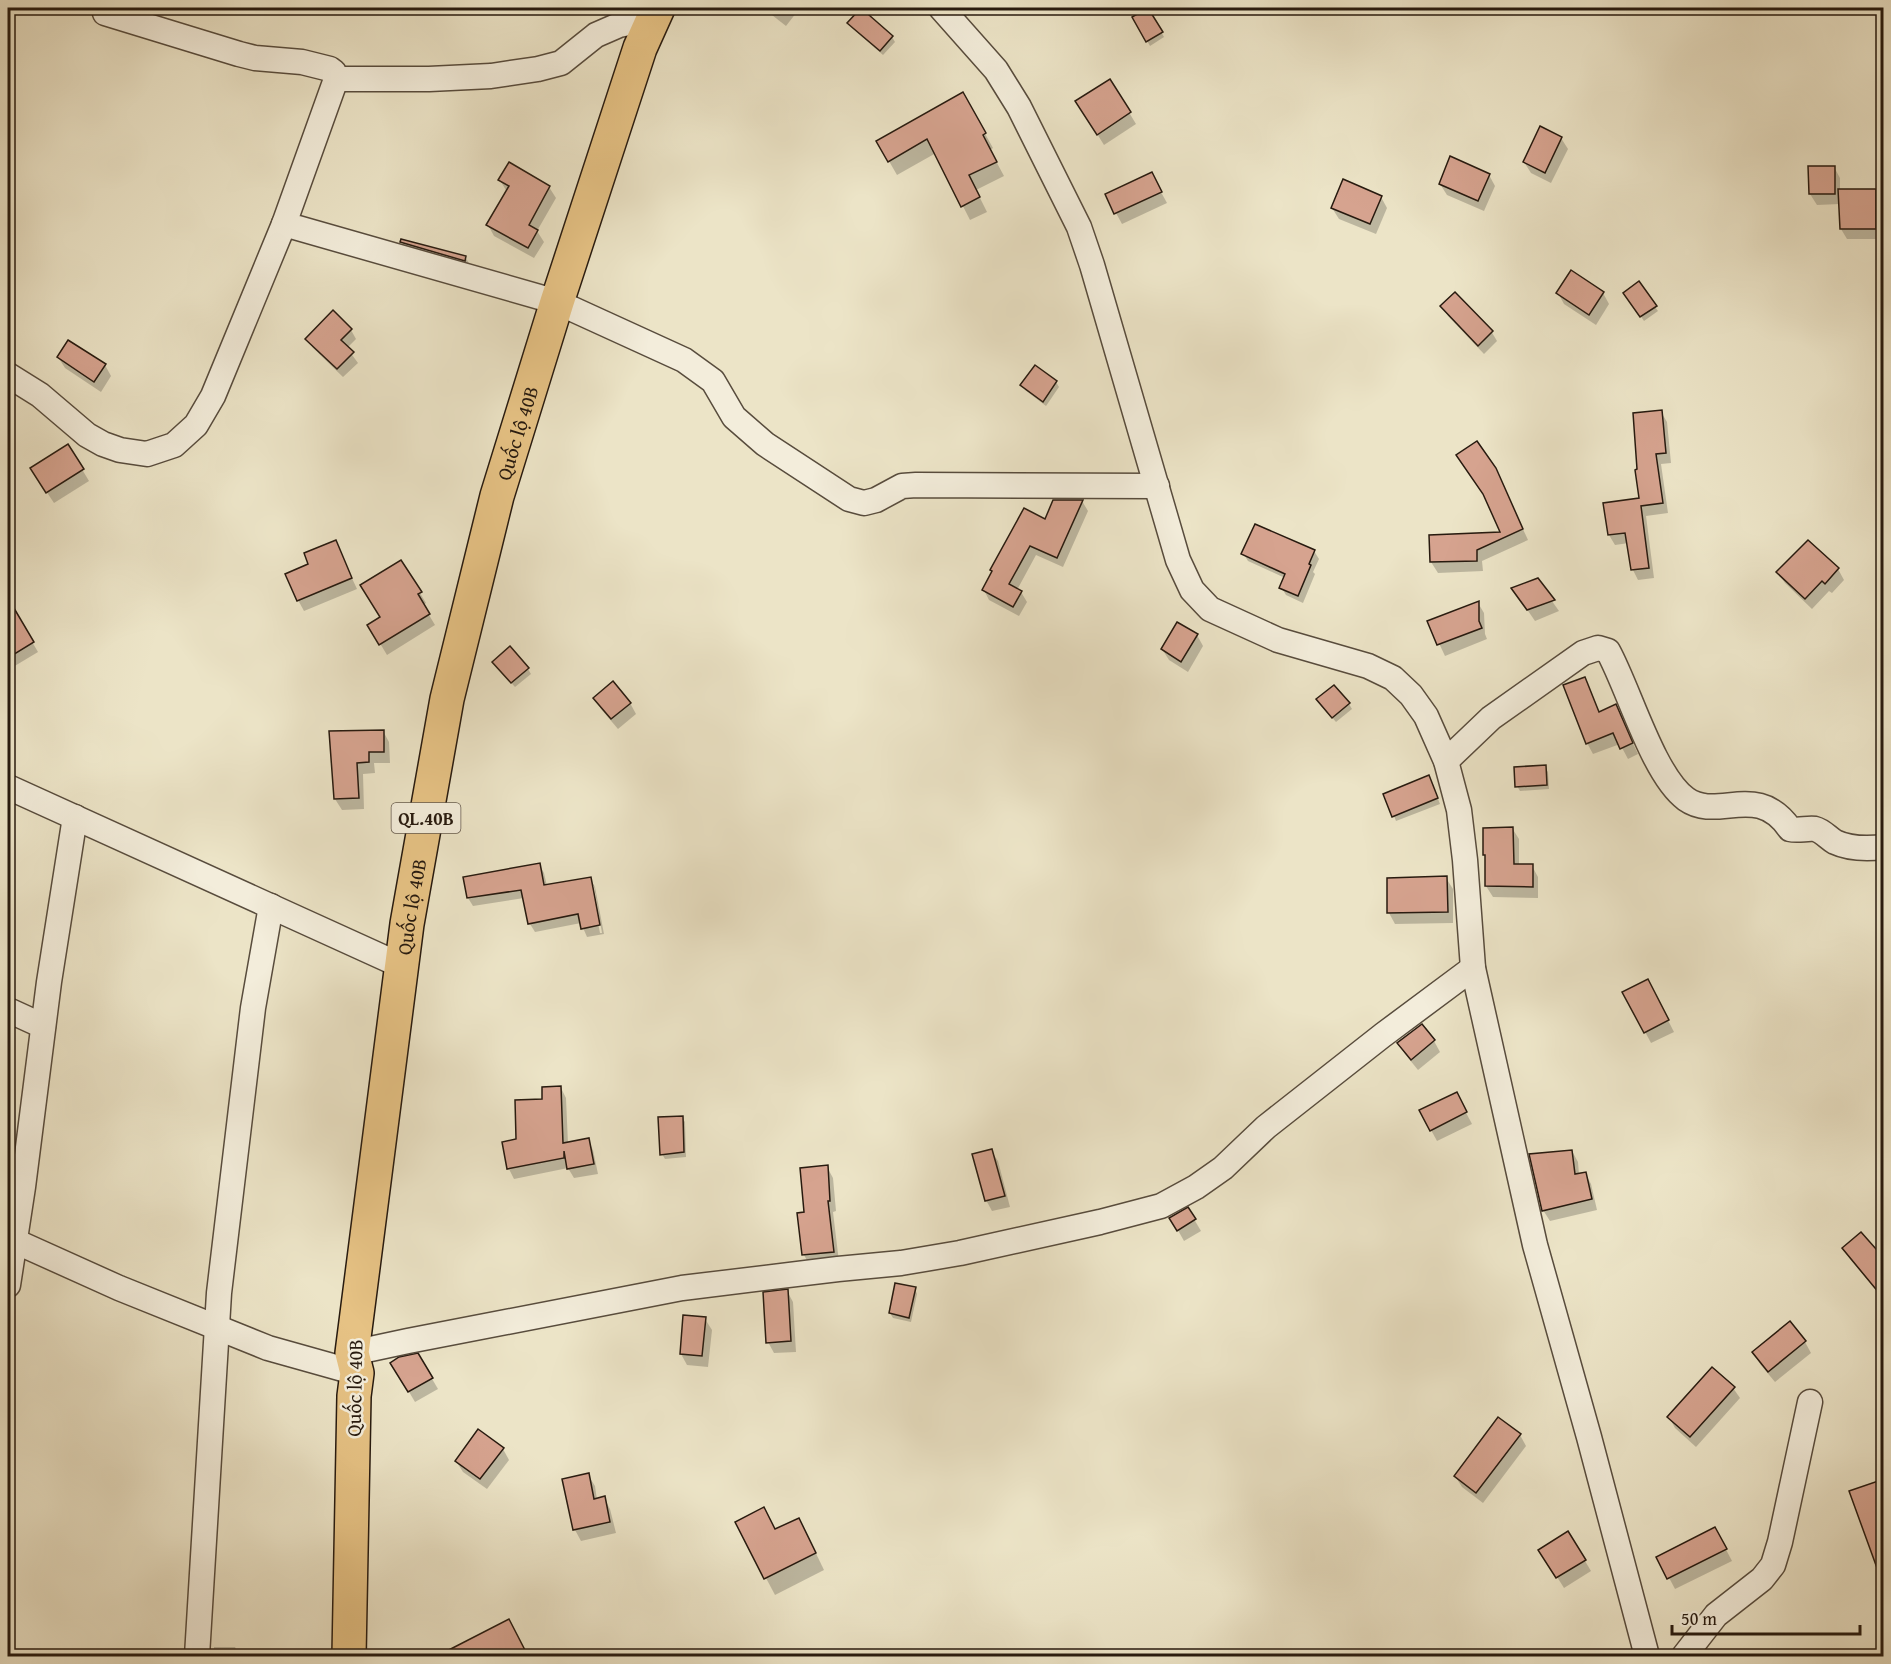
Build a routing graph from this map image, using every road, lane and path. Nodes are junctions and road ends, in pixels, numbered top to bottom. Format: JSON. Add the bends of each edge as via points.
{"nodes":[{"id":1,"x":941,"y":8,"type":"edge"},
{"id":2,"x":105,"y":13,"type":"dead end"},
{"id":3,"x":656,"y":13,"type":"edge"},
{"id":4,"x":336,"y":79,"type":"junction"},
{"id":5,"x":284,"y":224,"type":"junction"},
{"id":6,"x":557,"y":302,"type":"junction"},
{"id":7,"x":8,"y":375,"type":"edge"},
{"id":8,"x":1157,"y":486,"type":"junction"},
{"id":9,"x":1446,"y":762,"type":"junction"},
{"id":10,"x":8,"y":787,"type":"edge"},
{"id":11,"x":75,"y":817,"type":"junction"},
{"id":12,"x":1884,"y":847,"type":"edge"},
{"id":13,"x":271,"y":906,"type":"junction"},
{"id":14,"x":402,"y":966,"type":"junction"},
{"id":15,"x":1473,"y":968,"type":"junction"},
{"id":16,"x":8,"y":1010,"type":"edge"},
{"id":17,"x":43,"y":1026,"type":"junction"},
{"id":18,"x":11,"y":1240,"type":"edge"},
{"id":19,"x":8,"y":1285,"type":"edge"},
{"id":20,"x":217,"y":1328,"type":"junction"},
{"id":21,"x":354,"y":1363,"type":"junction"},
{"id":22,"x":1810,"y":1402,"type":"dead end"},
{"id":23,"x":197,"y":1656,"type":"edge"},
{"id":24,"x":349,"y":1656,"type":"edge"},
{"id":25,"x":1647,"y":1656,"type":"edge"},
{"id":26,"x":1684,"y":1656,"type":"edge"}],
"edges":[{"from":1,"to":8,"type":"street","via":[[996,70],[1019,107],[1079,227]]},
{"from":2,"to":4,"type":"street","via":[[239,54],[330,69]]},
{"from":3,"to":4,"type":"street","via":[[596,35],[561,63],[538,69],[429,80]]},
{"from":3,"to":6,"type":"highway","name":"Quốc lộ 40B","number":"QL.40B","via":[[640,48]]},
{"from":4,"to":5,"type":"street"},
{"from":5,"to":6,"type":"street"},
{"from":5,"to":7,"type":"street","via":[[213,396],[196,425],[174,445],[147,454],[103,444]]},
{"from":6,"to":8,"type":"street","via":[[684,360],[713,381],[734,417],[765,444],[849,500],[864,503],[902,486],[916,485]]},
{"from":6,"to":14,"type":"highway","name":"Quốc lộ 40B","number":"QL.40B","via":[[497,496],[447,699]]},
{"from":8,"to":9,"type":"street","via":[[1178,560],[1192,590],[1210,609],[1278,640],[1368,666],[1393,678],[1426,716]]},
{"from":9,"to":12,"type":"street","via":[[1491,718],[1583,653],[1598,648],[1608,651],[1654,755],[1688,801],[1714,806],[1752,804],[1782,817],[1790,829],[1814,829],[1848,846]]},
{"from":9,"to":15,"type":"street","via":[[1459,810]]},
{"from":10,"to":11,"type":"street"},
{"from":11,"to":13,"type":"street"},
{"from":11,"to":17,"type":"street"},
{"from":13,"to":14,"type":"street"},
{"from":13,"to":20,"type":"street","via":[[253,1008]]},
{"from":14,"to":21,"type":"highway","name":"Quốc lộ 40B","number":"QL.40B"},
{"from":15,"to":21,"type":"street","via":[[1266,1127],[1223,1168],[1161,1206],[960,1254],[682,1288],[408,1341]]},
{"from":15,"to":25,"type":"street","via":[[1535,1245]]},
{"from":16,"to":17,"type":"street"},
{"from":17,"to":18,"type":"street","via":[[23,1187]]},
{"from":18,"to":19,"type":"street"},
{"from":18,"to":20,"type":"street"},
{"from":20,"to":21,"type":"street","via":[[268,1348]]},
{"from":20,"to":23,"type":"street"},
{"from":21,"to":24,"type":"highway","name":"Quốc lộ 40B","number":"QL.40B"},
{"from":22,"to":26,"type":"street","via":[[1773,1565],[1762,1579],[1716,1615]]}]}
